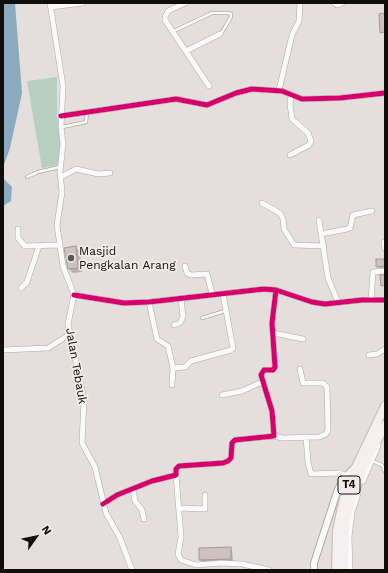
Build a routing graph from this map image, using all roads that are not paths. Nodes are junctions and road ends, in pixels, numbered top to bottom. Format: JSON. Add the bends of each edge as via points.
{"nodes":[{"id":1,"x":83,"y":3,"type":"edge"},
{"id":2,"x":168,"y":3,"type":"edge"},
{"id":3,"x":185,"y":3,"type":"edge"},
{"id":4,"x":300,"y":3,"type":"edge"},
{"id":5,"x":334,"y":3,"type":"edge"},
{"id":6,"x":342,"y":3,"type":"edge"},
{"id":7,"x":50,"y":5,"type":"edge"},
{"id":8,"x":171,"y":10,"type":"junction"},
{"id":9,"x":173,"y":32,"type":"junction"},
{"id":10,"x":220,"y":34,"type":"joint"},
{"id":11,"x":186,"y":51,"type":"junction"},
{"id":12,"x":209,"y":86,"type":"dead end"},
{"id":13,"x":279,"y":90,"type":"junction"},
{"id":14,"x":385,"y":93,"type":"edge"},
{"id":15,"x":291,"y":96,"type":"junction"},
{"id":16,"x":87,"y":112,"type":"junction"},
{"id":17,"x":61,"y":116,"type":"junction"},
{"id":18,"x":61,"y":127,"type":"junction"},
{"id":19,"x":290,"y":155,"type":"dead end"},
{"id":20,"x":60,"y":166,"type":"junction"},
{"id":21,"x":110,"y":173,"type":"dead end"},
{"id":22,"x":61,"y":176,"type":"junction"},
{"id":23,"x":27,"y":177,"type":"dead end"},
{"id":24,"x":262,"y":203,"type":"dead end"},
{"id":25,"x":372,"y":211,"type":"dead end"},
{"id":26,"x":319,"y":220,"type":"dead end"},
{"id":27,"x":18,"y":230,"type":"dead end"},
{"id":28,"x":321,"y":234,"type":"junction"},
{"id":29,"x":384,"y":242,"type":"dead end"},
{"id":30,"x":60,"y":245,"type":"junction"},
{"id":31,"x":39,"y":246,"type":"junction"},
{"id":32,"x":324,"y":246,"type":"junction"},
{"id":33,"x":385,"y":248,"type":"edge"},
{"id":34,"x":185,"y":266,"type":"dead end"},
{"id":35,"x":385,"y":271,"type":"edge"},
{"id":36,"x":21,"y":288,"type":"dead end"},
{"id":37,"x":276,"y":290,"type":"junction"},
{"id":38,"x":212,"y":294,"type":"junction"},
{"id":39,"x":223,"y":294,"type":"junction"},
{"id":40,"x":74,"y":295,"type":"junction"},
{"id":41,"x":181,"y":298,"type":"junction"},
{"id":42,"x":371,"y":300,"type":"junction"},
{"id":43,"x":385,"y":300,"type":"edge"},
{"id":44,"x":148,"y":302,"type":"junction"},
{"id":45,"x":338,"y":302,"type":"junction"},
{"id":46,"x":226,"y":311,"type":"junction"},
{"id":47,"x":202,"y":318,"type":"dead end"},
{"id":48,"x":174,"y":325,"type":"dead end"},
{"id":49,"x":70,"y":334,"type":"junction"},
{"id":50,"x":273,"y":334,"type":"junction"},
{"id":51,"x":303,"y":339,"type":"dead end"},
{"id":52,"x":385,"y":349,"type":"edge"},
{"id":53,"x":3,"y":350,"type":"edge"},
{"id":54,"x":369,"y":355,"type":"dead end"},
{"id":55,"x":173,"y":368,"type":"junction"},
{"id":56,"x":300,"y":368,"type":"dead end"},
{"id":57,"x":262,"y":382,"type":"junction"},
{"id":58,"x":172,"y":385,"type":"dead end"},
{"id":59,"x":222,"y":395,"type":"dead end"},
{"id":60,"x":385,"y":406,"type":"edge"},
{"id":61,"x":385,"y":425,"type":"edge"},
{"id":62,"x":385,"y":433,"type":"edge"},
{"id":63,"x":274,"y":436,"type":"junction"},
{"id":64,"x":306,"y":437,"type":"junction"},
{"id":65,"x":372,"y":461,"type":"junction"},
{"id":66,"x":385,"y":472,"type":"edge"},
{"id":67,"x":176,"y":475,"type":"junction"},
{"id":68,"x":349,"y":477,"type":"junction"},
{"id":69,"x":133,"y":489,"type":"junction"},
{"id":70,"x":205,"y":495,"type":"dead end"},
{"id":71,"x":103,"y":504,"type":"junction"},
{"id":72,"x":179,"y":508,"type":"junction"},
{"id":73,"x":144,"y":519,"type":"dead end"},
{"id":74,"x":132,"y":570,"type":"edge"},
{"id":75,"x":268,"y":570,"type":"edge"},
{"id":76,"x":314,"y":570,"type":"edge"},
{"id":77,"x":336,"y":570,"type":"edge"},
{"id":78,"x":344,"y":570,"type":"edge"},
{"id":79,"x":350,"y":570,"type":"edge"}],
"edges":[{"from":1,"to":7,"type":"street"},
{"from":2,"to":8,"type":"street"},
{"from":3,"to":8,"type":"street"},
{"from":4,"to":13,"type":"street","via":[[299,21],[292,35]]},
{"from":5,"to":6,"type":"street"},
{"from":7,"to":17,"type":"street","via":[[62,73]]},
{"from":8,"to":9,"type":"street","via":[[165,17]]},
{"from":9,"to":10,"type":"lane","via":[[212,13],[231,14]]},
{"from":9,"to":11,"type":"street"},
{"from":10,"to":11,"type":"street"},
{"from":11,"to":12,"type":"street"},
{"from":13,"to":15,"type":"street"},
{"from":13,"to":16,"type":"street","via":[[241,91],[207,105],[176,99]]},
{"from":14,"to":15,"type":"street","via":[[340,98],[302,99]]},
{"from":15,"to":19,"type":"street","via":[[292,119],[308,133],[311,141],[309,145]]},
{"from":16,"to":17,"type":"street"},
{"from":16,"to":18,"type":"lane","via":[[86,122]]},
{"from":17,"to":18,"type":"street"},
{"from":18,"to":20,"type":"street","via":[[63,144]]},
{"from":20,"to":22,"type":"street"},
{"from":20,"to":23,"type":"lane"},
{"from":21,"to":22,"type":"street","via":[[98,174],[76,168]]},
{"from":22,"to":30,"type":"street","via":[[62,192],[57,225]]},
{"from":24,"to":32,"type":"street","via":[[280,213],[284,229],[294,245]]},
{"from":25,"to":28,"type":"street","via":[[353,215],[350,228]]},
{"from":26,"to":28,"type":"street"},
{"from":27,"to":31,"type":"street","via":[[18,238],[25,246]]},
{"from":28,"to":32,"type":"street"},
{"from":29,"to":33,"type":"street"},
{"from":30,"to":31,"type":"street"},
{"from":30,"to":40,"type":"street","via":[[63,266]]},
{"from":31,"to":36,"type":"street","via":[[27,282]]},
{"from":32,"to":45,"type":"street","via":[[328,278]]},
{"from":34,"to":38,"type":"street","via":[[187,273],[191,275],[207,274]]},
{"from":35,"to":42,"type":"street","via":[[375,271],[371,275]]},
{"from":37,"to":39,"type":"street"},
{"from":37,"to":45,"type":"street","via":[[312,302]]},
{"from":37,"to":50,"type":"street"},
{"from":38,"to":39,"type":"street"},
{"from":38,"to":41,"type":"street"},
{"from":39,"to":46,"type":"street"},
{"from":40,"to":44,"type":"street","via":[[124,302]]},
{"from":40,"to":49,"type":"street","name":"Jalan Tebauk","via":[[69,315]]},
{"from":41,"to":44,"type":"street"},
{"from":41,"to":48,"type":"street","via":[[183,317],[180,323]]},
{"from":42,"to":43,"type":"street"},
{"from":42,"to":45,"type":"street"},
{"from":44,"to":55,"type":"street","via":[[157,339],[168,346]]},
{"from":46,"to":47,"type":"lane"},
{"from":46,"to":55,"type":"street","via":[[233,348],[191,361],[186,367]]},
{"from":49,"to":53,"type":"street","via":[[48,348]]},
{"from":49,"to":71,"type":"street","name":"Jalan Tebauk","via":[[84,400],[82,443],[95,466]]},
{"from":50,"to":51,"type":"street"},
{"from":50,"to":57,"type":"street","via":[[275,367],[273,370],[261,372]]},
{"from":52,"to":54,"type":"street"},
{"from":55,"to":58,"type":"street"},
{"from":56,"to":64,"type":"street","via":[[303,383],[323,383],[328,387],[328,430],[323,436]]},
{"from":57,"to":59,"type":"street","via":[[242,391]]},
{"from":57,"to":63,"type":"street","via":[[272,411]]},
{"from":60,"to":68,"type":"highway","number":"T4"},
{"from":61,"to":78,"type":"highway","number":"T4","via":[[366,462],[349,506],[345,529]]},
{"from":62,"to":65,"type":"street"},
{"from":63,"to":64,"type":"street"},
{"from":63,"to":67,"type":"street","via":[[235,440],[228,461],[179,466]]},
{"from":64,"to":68,"type":"street","via":[[311,474],[338,473]]},
{"from":65,"to":66,"type":"lane","via":[[382,465]]},
{"from":65,"to":79,"type":"street","via":[[352,512],[349,537]]},
{"from":67,"to":69,"type":"street"},
{"from":67,"to":72,"type":"street"},
{"from":68,"to":76,"type":"street","via":[[338,489]]},
{"from":68,"to":77,"type":"highway","number":"T4","via":[[339,514]]},
{"from":69,"to":71,"type":"street"},
{"from":69,"to":73,"type":"street","via":[[135,502],[142,510]]},
{"from":70,"to":72,"type":"street","via":[[205,509]]},
{"from":71,"to":74,"type":"street","name":"Jalan Tebauk"},
{"from":72,"to":75,"type":"street","via":[[181,537],[178,554],[184,563],[242,564]]}]}
